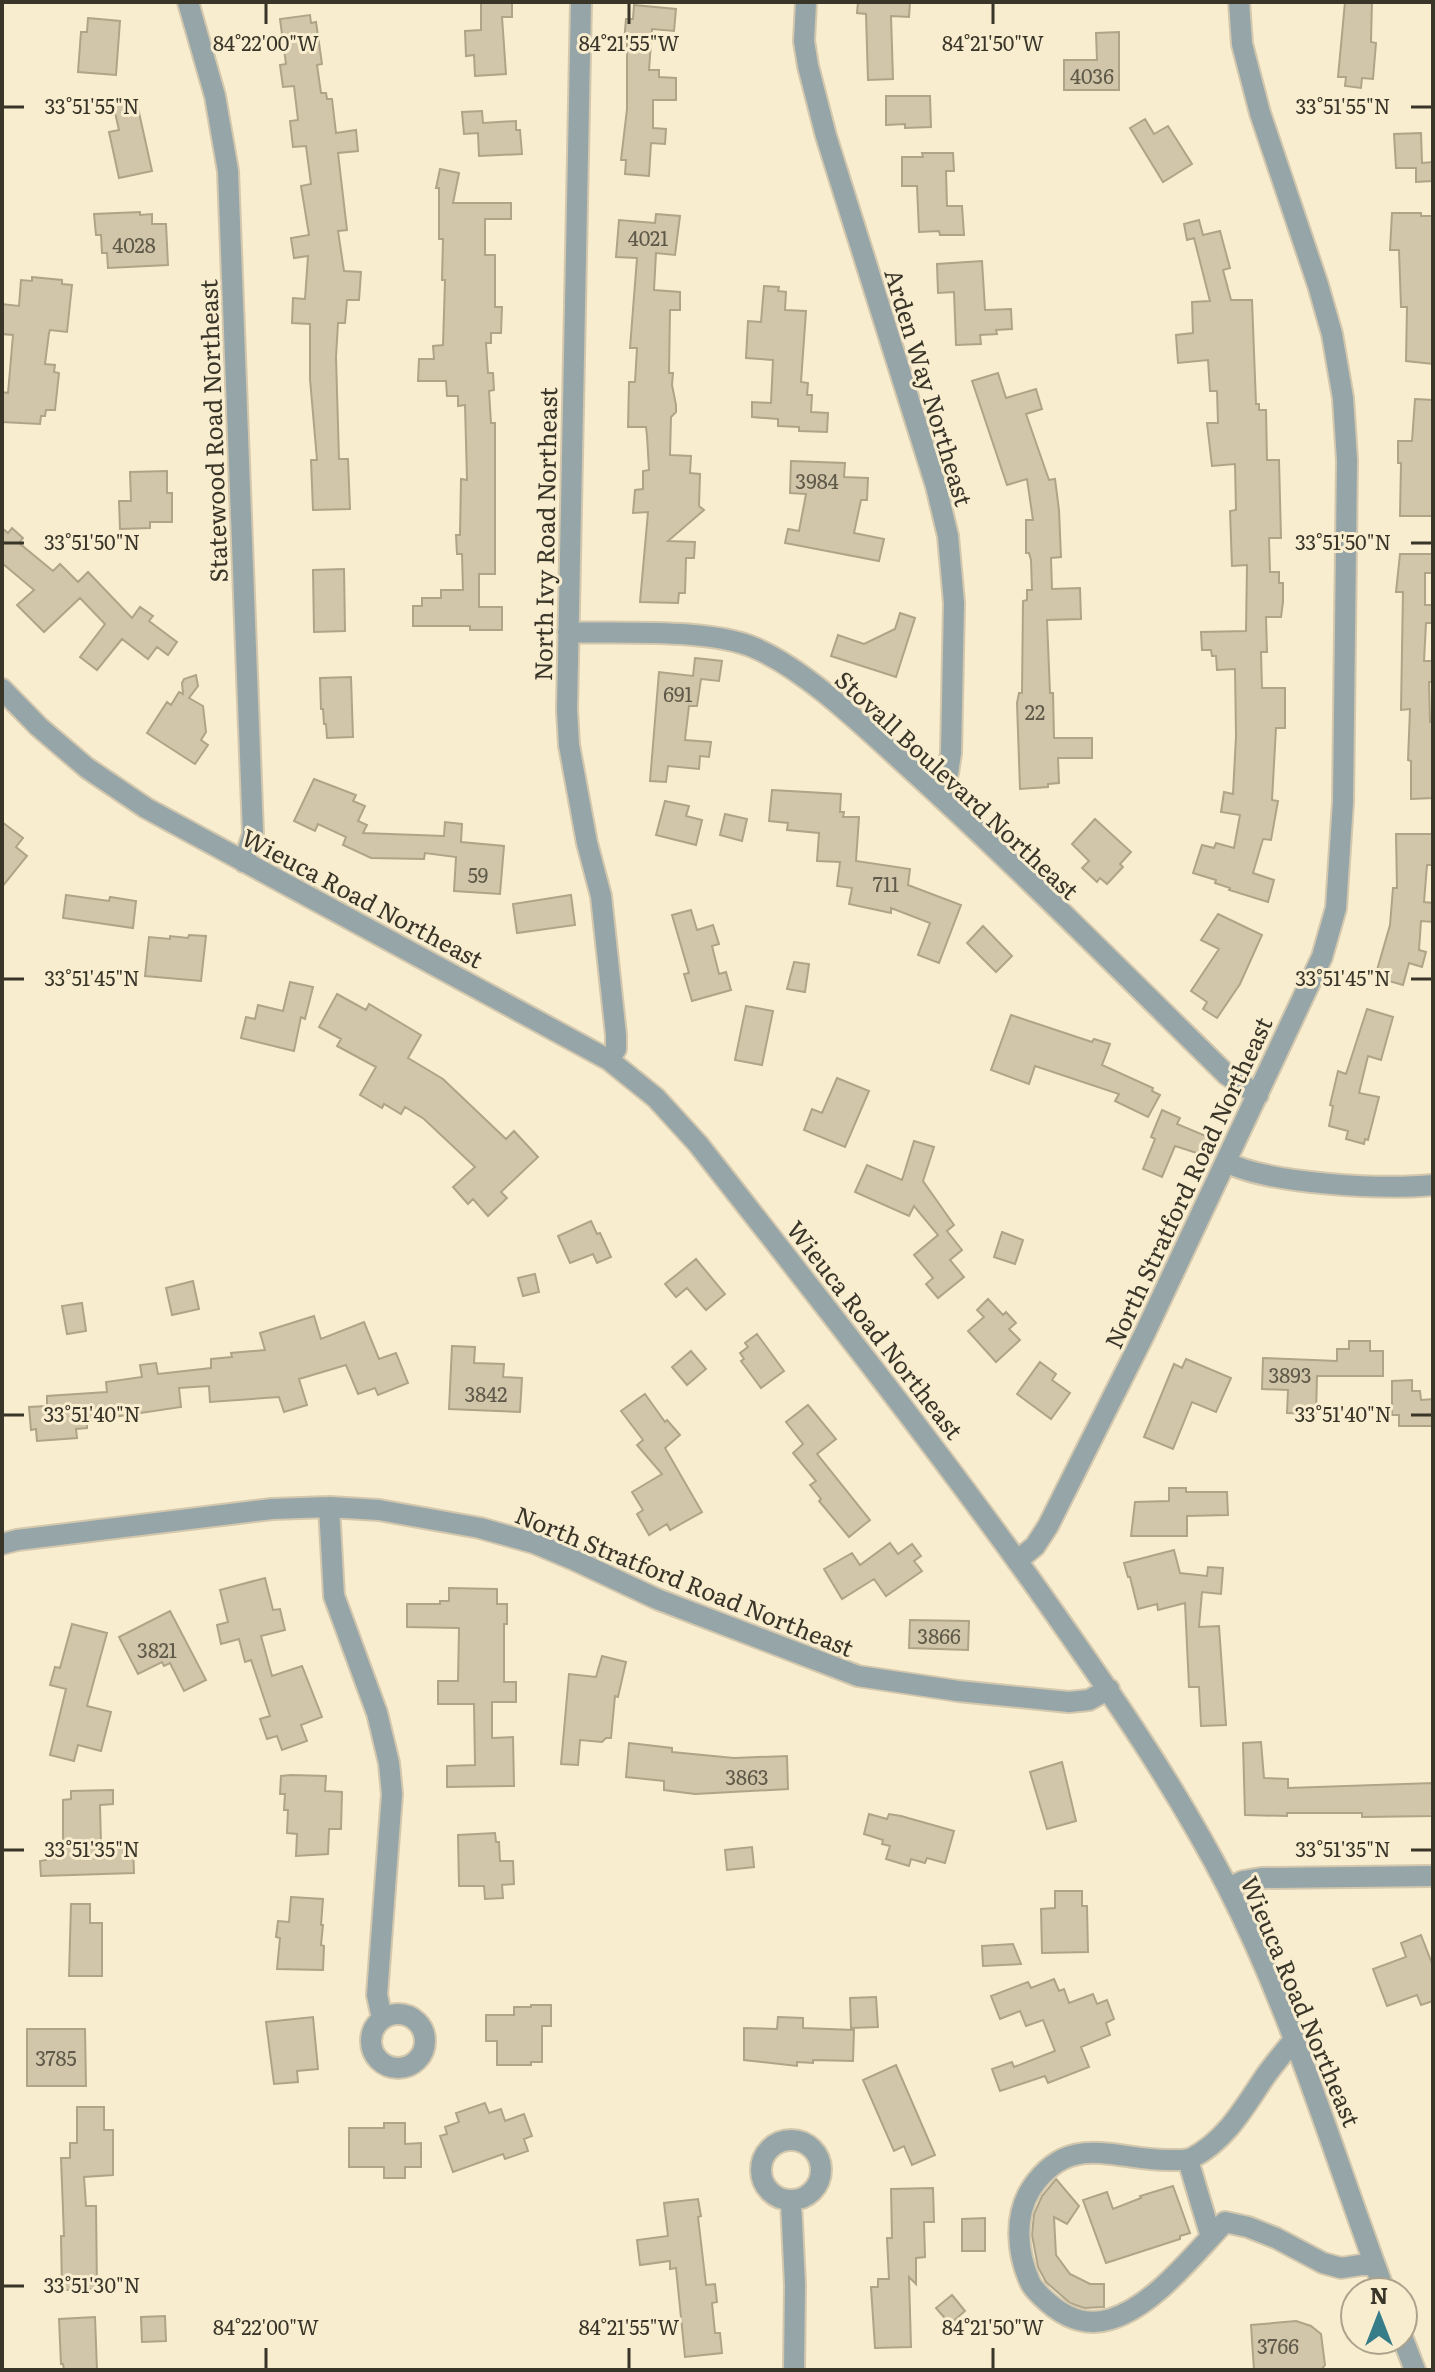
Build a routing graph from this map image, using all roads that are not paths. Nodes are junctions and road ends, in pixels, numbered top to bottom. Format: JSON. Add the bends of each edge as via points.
{"nodes":[{"id":1,"x":188,"y":2,"type":"edge"},
{"id":2,"x":581,"y":2,"type":"edge"},
{"id":3,"x":806,"y":2,"type":"edge"},
{"id":4,"x":1239,"y":2,"type":"edge"},
{"id":5,"x":568,"y":632,"type":"junction"},
{"id":6,"x":2,"y":689,"type":"edge"},
{"id":7,"x":936,"y":792,"type":"junction"},
{"id":8,"x":244,"y":862,"type":"junction"},
{"id":9,"x":609,"y":1060,"type":"junction"},
{"id":10,"x":1258,"y":1095,"type":"junction"},
{"id":11,"x":1226,"y":1162,"type":"junction"},
{"id":12,"x":1433,"y":1185,"type":"edge"},
{"id":13,"x":329,"y":1507,"type":"junction"},
{"id":14,"x":2,"y":1544,"type":"edge"},
{"id":15,"x":1017,"y":1561,"type":"junction"},
{"id":16,"x":1109,"y":1689,"type":"junction"},
{"id":17,"x":1433,"y":1876,"type":"edge"},
{"id":18,"x":1228,"y":1888,"type":"junction"},
{"id":19,"x":382,"y":2018,"type":"dead end"},
{"id":20,"x":1294,"y":2040,"type":"junction"},
{"id":21,"x":1188,"y":2160,"type":"junction"},
{"id":22,"x":791,"y":2202,"type":"dead end"},
{"id":23,"x":1211,"y":2237,"type":"junction"},
{"id":24,"x":1374,"y":2263,"type":"junction"},
{"id":25,"x":1379,"y":2276,"type":"edge"},
{"id":26,"x":794,"y":2370,"type":"edge"}],
"edges":[{"from":1,"to":8,"type":"street","name":"Statewood Road Northeast","via":[[215,96],[228,171],[253,834]]},
{"from":2,"to":5,"type":"street","name":"North Ivy Road Northeast"},
{"from":3,"to":7,"type":"street","name":"Arden Way Northeast","via":[[804,41],[826,136],[948,536],[954,603],[951,753],[948,773]]},
{"from":4,"to":10,"type":"street","name":"North Stratford Road Northeast","via":[[1242,44],[1260,113],[1332,334],[1347,460],[1343,802],[1336,908],[1322,957]]},
{"from":5,"to":7,"type":"street","name":"Stovall Boulevard Northeast","via":[[709,637],[756,648],[837,703]]},
{"from":5,"to":9,"type":"street","name":"North Ivy Road Northeast","via":[[569,745],[601,896],[616,1035]]},
{"from":6,"to":8,"type":"street","name":"Wieuca Road Northeast","via":[[87,768],[146,808]]},
{"from":7,"to":10,"type":"street","name":"Stovall Boulevard Northeast","via":[[1227,1075]]},
{"from":8,"to":9,"type":"street","name":"Wieuca Road Northeast"},
{"from":9,"to":15,"type":"street","name":"Wieuca Road Northeast","via":[[656,1098],[698,1144],[930,1440]]},
{"from":10,"to":11,"type":"street","name":"North Stratford Road Northeast"},
{"from":11,"to":12,"type":"street","via":[[1262,1176]]},
{"from":11,"to":15,"type":"street","name":"North Stratford Road Northeast","via":[[1048,1526]]},
{"from":13,"to":14,"type":"street","name":"North Stratford Road Northeast","via":[[272,1509]]},
{"from":13,"to":16,"type":"street","name":"North Stratford Road Northeast","via":[[465,1525],[534,1543],[670,1605],[858,1676],[1069,1702],[1089,1700]]},
{"from":13,"to":19,"type":"street","via":[[334,1596],[377,1713],[389,1763],[392,1794],[377,1995]]},
{"from":15,"to":16,"type":"street","name":"Wieuca Road Northeast"},
{"from":16,"to":18,"type":"street","name":"Wieuca Road Northeast","via":[[1171,1784]]},
{"from":17,"to":18,"type":"street","via":[[1261,1878]]},
{"from":18,"to":20,"type":"street","name":"Wieuca Road Northeast"},
{"from":20,"to":21,"type":"street","via":[[1239,2118]]},
{"from":20,"to":24,"type":"street","name":"Wieuca Road Northeast"},
{"from":21,"to":23,"type":"street"},
{"from":21,"to":23,"type":"street","via":[[1096,2151],[1048,2168],[1030,2191],[1018,2229],[1030,2284],[1057,2312],[1085,2323],[1108,2321],[1137,2309]]},
{"from":22,"to":26,"type":"street"},
{"from":23,"to":24,"type":"street","via":[[1225,2222],[1341,2268]]},
{"from":24,"to":25,"type":"street","name":"Wieuca Road Northeast"}]}
